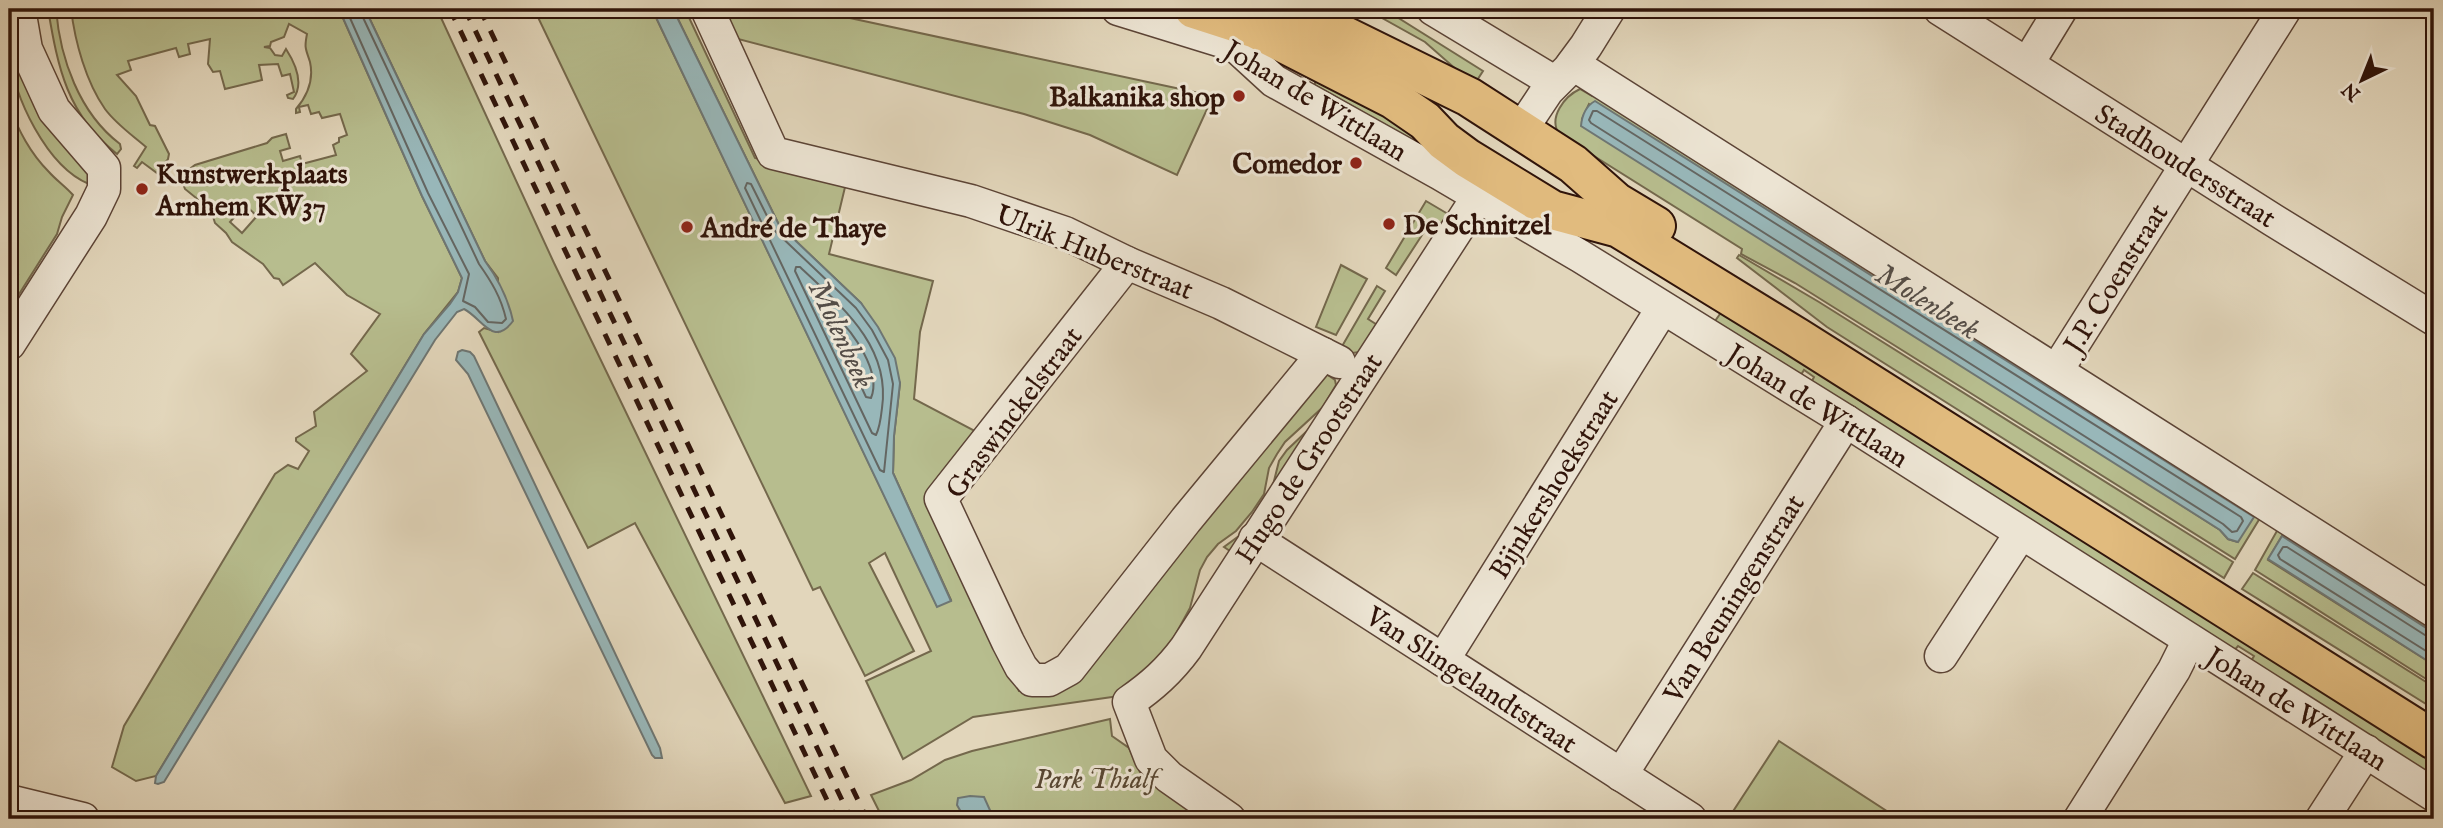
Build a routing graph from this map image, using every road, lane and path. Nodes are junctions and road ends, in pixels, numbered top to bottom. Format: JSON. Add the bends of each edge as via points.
{"nodes":[{"id":1,"x":19,"y":9,"type":"edge"},
{"id":2,"x":36,"y":9,"type":"edge"},
{"id":3,"x":707,"y":9,"type":"edge"},
{"id":4,"x":1118,"y":9,"type":"edge"},
{"id":5,"x":1290,"y":9,"type":"edge"},
{"id":6,"x":1342,"y":9,"type":"edge"},
{"id":7,"x":1433,"y":9,"type":"edge"},
{"id":8,"x":1609,"y":9,"type":"edge"},
{"id":9,"x":1940,"y":9,"type":"edge"},
{"id":10,"x":2061,"y":9,"type":"edge"},
{"id":11,"x":2285,"y":9,"type":"edge"},
{"id":12,"x":1263,"y":16,"type":"edge"},
{"id":13,"x":1194,"y":20,"type":"edge"},
{"id":14,"x":2028,"y":63,"type":"junction"},
{"id":15,"x":1563,"y":73,"type":"junction"},
{"id":16,"x":40,"y":81,"type":"junction"},
{"id":17,"x":1441,"y":83,"type":"junction"},
{"id":18,"x":1521,"y":131,"type":"junction"},
{"id":19,"x":2186,"y":165,"type":"junction"},
{"id":20,"x":1490,"y":180,"type":"junction"},
{"id":21,"x":1127,"y":263,"type":"junction"},
{"id":22,"x":1662,"y":309,"type":"junction"},
{"id":23,"x":2434,"y":318,"type":"edge"},
{"id":24,"x":9,"y":344,"type":"edge"},
{"id":25,"x":1323,"y":354,"type":"junction"},
{"id":26,"x":2057,"y":370,"type":"junction"},
{"id":27,"x":1363,"y":374,"type":"junction"},
{"id":28,"x":1846,"y":421,"type":"junction"},
{"id":29,"x":2021,"y":533,"type":"junction"},
{"id":30,"x":1255,"y":539,"type":"junction"},
{"id":31,"x":2434,"y":611,"type":"edge"},
{"id":32,"x":2189,"y":640,"type":"junction"},
{"id":33,"x":1941,"y":656,"type":"dead end"},
{"id":34,"x":1443,"y":660,"type":"junction"},
{"id":35,"x":1032,"y":680,"type":"joint"},
{"id":36,"x":2434,"y":715,"type":"edge"},
{"id":37,"x":2434,"y":740,"type":"edge"},
{"id":38,"x":2365,"y":751,"type":"junction"},
{"id":39,"x":1621,"y":775,"type":"junction"},
{"id":40,"x":2434,"y":795,"type":"edge"},
{"id":41,"x":9,"y":801,"type":"edge"},
{"id":42,"x":83,"y":819,"type":"edge"},
{"id":43,"x":1228,"y":819,"type":"edge"},
{"id":44,"x":1690,"y":819,"type":"edge"},
{"id":45,"x":2080,"y":819,"type":"edge"},
{"id":46,"x":2322,"y":819,"type":"edge"}],
"edges":[{"from":1,"to":16,"type":"street","via":[[26,49]]},
{"from":2,"to":16,"type":"street"},
{"from":3,"to":21,"type":"street","name":"Ulrik Huberstraat","via":[[773,153],[971,201],[1065,233]]},
{"from":4,"to":13,"type":"street"},
{"from":5,"to":17,"type":"main road"},
{"from":6,"to":17,"type":"main road","via":[[1412,49]]},
{"from":7,"to":15,"type":"street"},
{"from":8,"to":15,"type":"street"},
{"from":9,"to":14,"type":"street","name":"Stadhoudersstraat"},
{"from":10,"to":14,"type":"street"},
{"from":11,"to":19,"type":"street","name":"J.P. Coenstraat"},
{"from":12,"to":13,"type":"main road","name":"Johan de Wittlaan"},
{"from":12,"to":20,"type":"main road","name":"Johan de Wittlaan","via":[[1425,121]]},
{"from":13,"to":20,"type":"street","name":"Johan de Wittlaan","via":[[1238,48],[1274,81],[1439,173]]},
{"from":14,"to":19,"type":"street","name":"Stadhoudersstraat"},
{"from":15,"to":18,"type":"street"},
{"from":15,"to":26,"type":"street"},
{"from":16,"to":24,"type":"street","via":[[54,110],[104,168],[104,189]]},
{"from":17,"to":18,"type":"main road"},
{"from":18,"to":20,"type":"main road","via":[[1550,167],[1546,177]]},
{"from":18,"to":20,"type":"main road","via":[[1478,120],[1470,125],[1465,138]]},
{"from":18,"to":36,"type":"main road","via":[[1573,163],[1616,202]]},
{"from":19,"to":23,"type":"street","name":"Stadhoudersstraat"},
{"from":19,"to":26,"type":"street","name":"J.P. Coenstraat"},
{"from":20,"to":22,"type":"street","name":"Johan de Wittlaan","via":[[1571,251]]},
{"from":20,"to":27,"type":"street","name":"Hugo de Grootstraat"},
{"from":20,"to":37,"type":"main road","name":"Johan de Wittlaan","via":[[1552,210],[1619,228]]},
{"from":21,"to":25,"type":"street","name":"Ulrik Huberstraat"},
{"from":21,"to":35,"type":"street","name":"Graswinckelstraat","via":[[941,499],[1008,642]]},
{"from":22,"to":28,"type":"street","name":"Johan de Wittlaan"},
{"from":22,"to":34,"type":"street","name":"Bijnkershoekstraat"},
{"from":25,"to":27,"type":"street","name":"Ulrik Huberstraat"},
{"from":25,"to":35,"type":"street","name":"Hugo de Grootstraat","via":[[1069,669],[1049,680]]},
{"from":26,"to":31,"type":"street"},
{"from":27,"to":30,"type":"street","name":"Hugo de Grootstraat"},
{"from":28,"to":29,"type":"street","name":"Johan de Wittlaan"},
{"from":28,"to":39,"type":"street","name":"Van Beuningenstraat"},
{"from":29,"to":32,"type":"street","name":"Johan de Wittlaan"},
{"from":29,"to":33,"type":"street"},
{"from":30,"to":34,"type":"street","name":"Van Slingelandtstraat"},
{"from":30,"to":43,"type":"street","name":"Hugo de Grootstraat","via":[[1172,668],[1129,702],[1151,759]]},
{"from":32,"to":38,"type":"street","name":"Johan de Wittlaan"},
{"from":32,"to":45,"type":"street"},
{"from":34,"to":39,"type":"street","name":"Van Slingelandtstraat"},
{"from":38,"to":40,"type":"street","name":"Johan de Wittlaan"},
{"from":38,"to":46,"type":"street"},
{"from":39,"to":44,"type":"street","name":"Van Slingelandtstraat"},
{"from":41,"to":42,"type":"street"}]}
